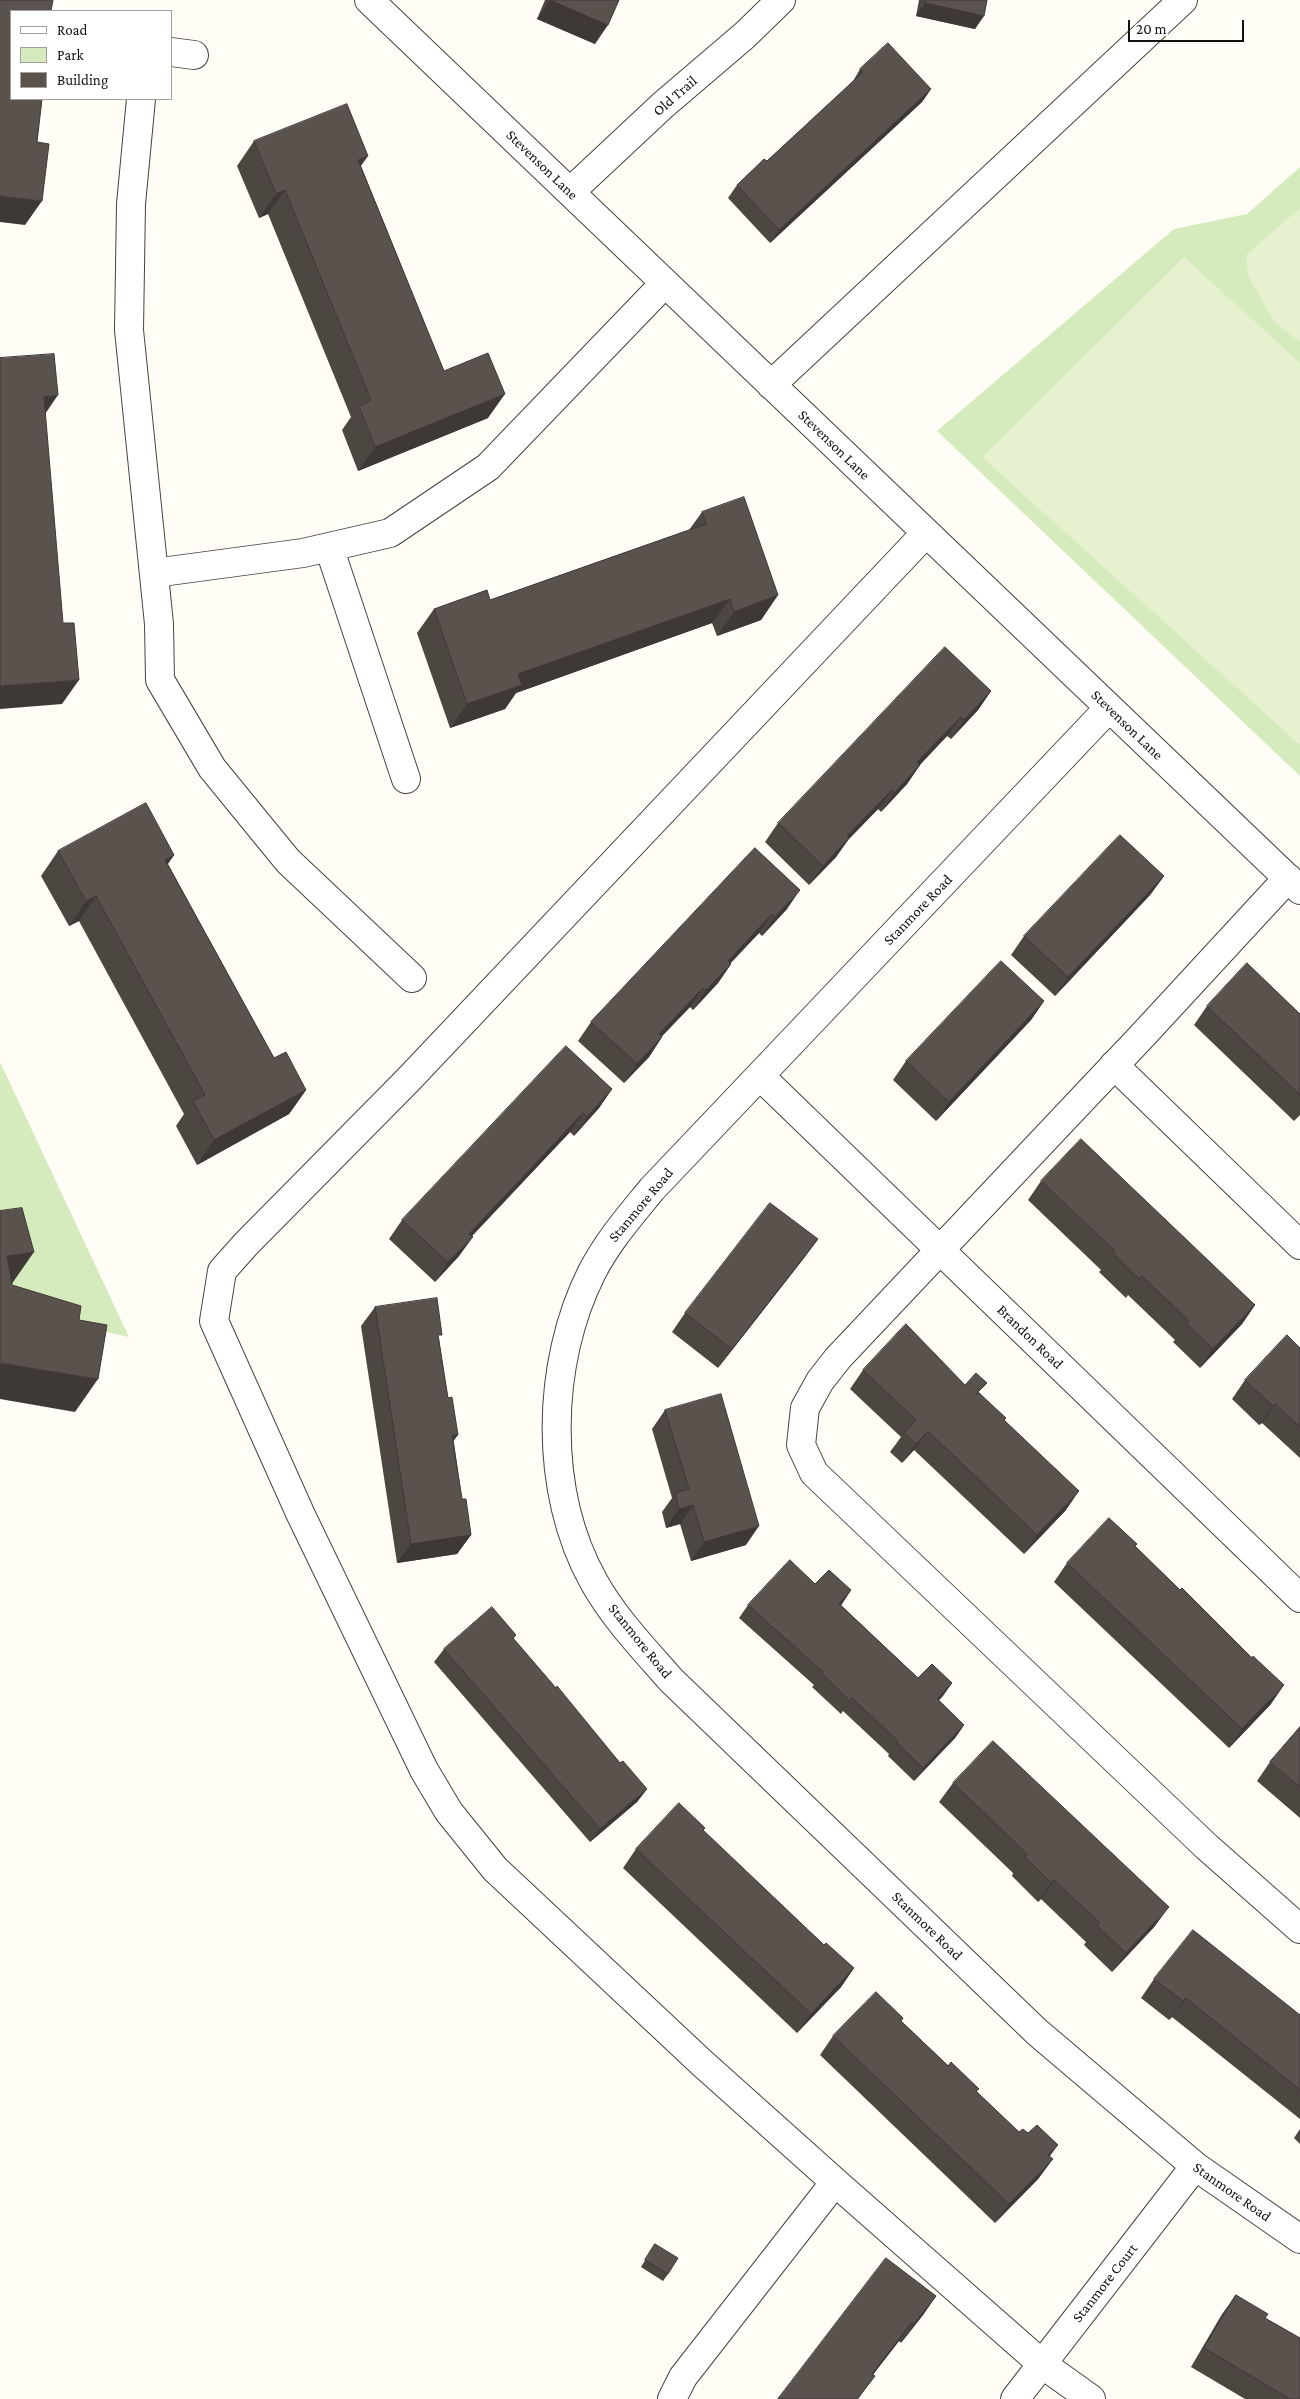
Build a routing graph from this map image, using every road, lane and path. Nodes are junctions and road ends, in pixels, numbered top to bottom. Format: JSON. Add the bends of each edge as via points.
{"nodes":[{"id":1,"x":781,"y":0,"type":"edge"},
{"id":2,"x":1184,"y":0,"type":"edge"},
{"id":3,"x":374,"y":2,"type":"edge"},
{"id":4,"x":141,"y":100,"type":"edge"},
{"id":5,"x":570,"y":192,"type":"junction"},
{"id":6,"x":665,"y":283,"type":"junction"},
{"id":7,"x":771,"y":384,"type":"junction"},
{"id":8,"x":926,"y":533,"type":"junction"},
{"id":9,"x":329,"y":547,"type":"junction"},
{"id":10,"x":154,"y":573,"type":"junction"},
{"id":11,"x":1110,"y":708,"type":"junction"},
{"id":12,"x":406,"y":779,"type":"dead end"},
{"id":13,"x":1294,"y":884,"type":"edge"},
{"id":14,"x":412,"y":978,"type":"dead end"},
{"id":15,"x":1114,"y":1065,"type":"junction"},
{"id":16,"x":760,"y":1076,"type":"junction"},
{"id":17,"x":1300,"y":1245,"type":"edge"},
{"id":18,"x":939,"y":1249,"type":"junction"},
{"id":19,"x":1300,"y":1598,"type":"edge"},
{"id":20,"x":1300,"y":1929,"type":"edge"},
{"id":21,"x":1194,"y":2166,"type":"junction"},
{"id":22,"x":835,"y":2182,"type":"junction"},
{"id":23,"x":1300,"y":2239,"type":"edge"},
{"id":24,"x":1042,"y":2364,"type":"junction"},
{"id":25,"x":672,"y":2399,"type":"edge"},
{"id":26,"x":1015,"y":2399,"type":"edge"},
{"id":27,"x":1091,"y":2399,"type":"edge"}],
"edges":[{"from":1,"to":5,"type":"street","name":"Old Trail"},
{"from":2,"to":7,"type":"street"},
{"from":3,"to":5,"type":"street","name":"Stevenson Lane"},
{"from":4,"to":10,"type":"street","via":[[131,204],[129,330]]},
{"from":5,"to":6,"type":"street","name":"Stevenson Lane"},
{"from":6,"to":7,"type":"street","name":"Stevenson Lane"},
{"from":6,"to":9,"type":"street","via":[[488,467],[390,533]]},
{"from":7,"to":8,"type":"street","name":"Stevenson Lane"},
{"from":8,"to":11,"type":"street","name":"Stevenson Lane"},
{"from":8,"to":22,"type":"street","via":[[408,1080],[246,1244],[222,1271],[214,1321],[300,1513],[424,1770],[449,1812],[495,1869],[702,2063]]},
{"from":9,"to":10,"type":"street"},
{"from":9,"to":12,"type":"street"},
{"from":10,"to":14,"type":"street","via":[[160,680],[212,768],[288,860]]},
{"from":11,"to":13,"type":"street","name":"Stevenson Lane"},
{"from":11,"to":16,"type":"street","name":"Stanmore Road"},
{"from":13,"to":15,"type":"street"},
{"from":15,"to":17,"type":"street"},
{"from":15,"to":18,"type":"street"},
{"from":16,"to":18,"type":"street","name":"Brandon Road"},
{"from":16,"to":21,"type":"street","name":"Stanmore Road","via":[[615,1234],[592,1272],[574,1314],[561,1367],[556,1421],[560,1481],[573,1532],[594,1581],[626,1629],[671,1680],[1037,2032]]},
{"from":18,"to":19,"type":"street","name":"Brandon Road"},
{"from":18,"to":20,"type":"street","via":[[820,1381],[805,1408],[801,1445],[814,1473],[1207,1847]]},
{"from":21,"to":23,"type":"street","name":"Stanmore Road"},
{"from":21,"to":24,"type":"street","name":"Stanmore Court"},
{"from":22,"to":24,"type":"street"},
{"from":22,"to":25,"type":"street","via":[[683,2377]]},
{"from":24,"to":26,"type":"street","name":"Stanmore Court"},
{"from":24,"to":27,"type":"street"}]}
